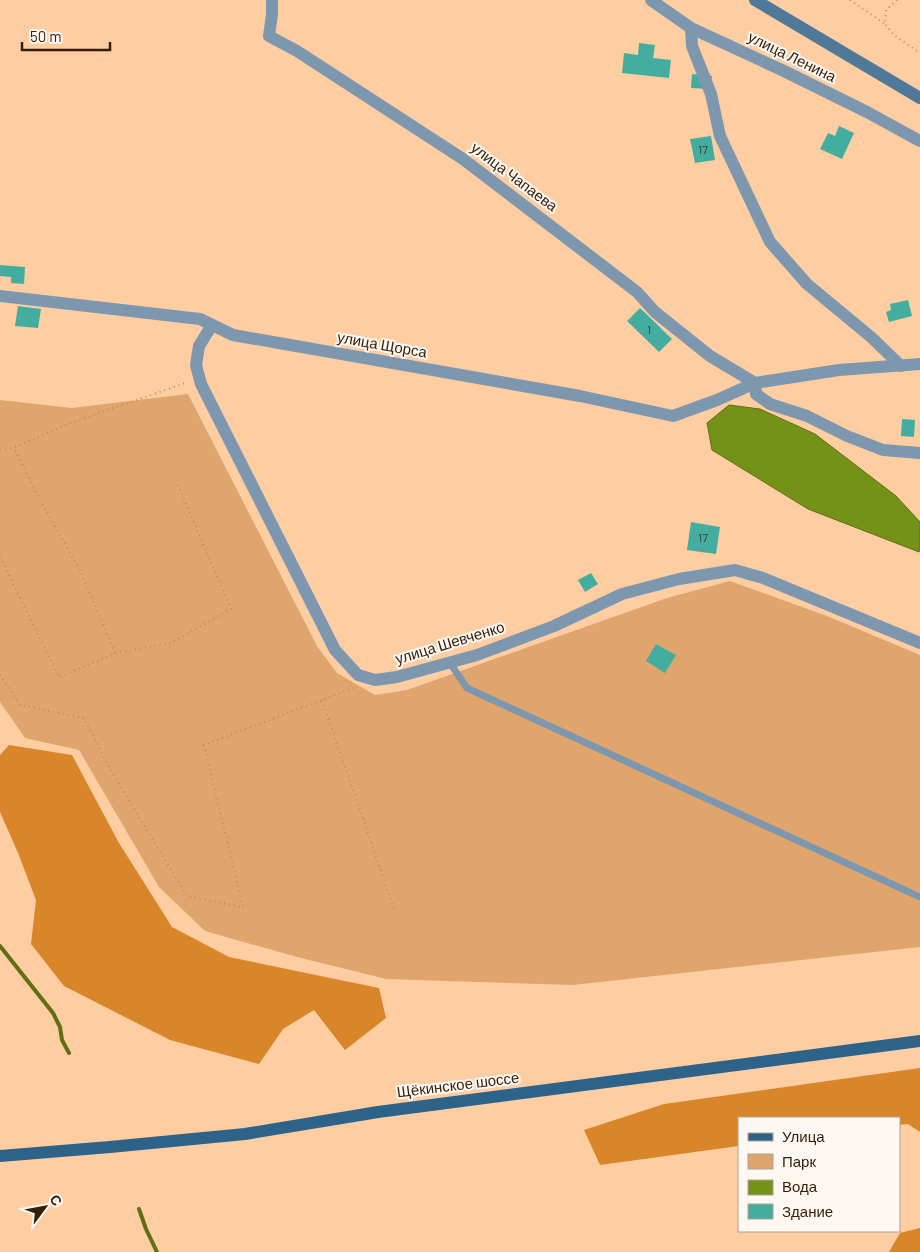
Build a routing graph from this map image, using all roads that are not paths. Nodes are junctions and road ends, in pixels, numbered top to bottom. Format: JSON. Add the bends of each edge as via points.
{"nodes":[{"id":1,"x":272,"y":0,"type":"edge"},
{"id":2,"x":651,"y":0,"type":"edge"},
{"id":3,"x":755,"y":0,"type":"edge"},
{"id":4,"x":691,"y":28,"type":"junction"},
{"id":5,"x":920,"y":98,"type":"edge"},
{"id":6,"x":920,"y":142,"type":"edge"},
{"id":7,"x":0,"y":296,"type":"edge"},
{"id":8,"x":212,"y":325,"type":"junction"},
{"id":9,"x":920,"y":364,"type":"edge"},
{"id":10,"x":902,"y":366,"type":"junction"},
{"id":11,"x":754,"y":383,"type":"junction"},
{"id":12,"x":920,"y":453,"type":"edge"},
{"id":13,"x":920,"y":643,"type":"edge"},
{"id":14,"x":450,"y":663,"type":"junction"},
{"id":15,"x":920,"y":897,"type":"edge"},
{"id":16,"x":920,"y":1041,"type":"edge"},
{"id":17,"x":0,"y":1156,"type":"edge"}],
"edges":[{"from":1,"to":11,"type":"street","name":"улица Чапаева","via":[[269,36],[464,159],[637,292],[654,312],[710,356]]},
{"from":2,"to":4,"type":"street","name":"улица Ленина"},
{"from":3,"to":5,"type":"main road"},
{"from":4,"to":6,"type":"street","name":"улица Ленина","via":[[867,112]]},
{"from":4,"to":10,"type":"street","via":[[692,46],[711,94],[720,136],[770,242],[807,284]]},
{"from":7,"to":8,"type":"street","name":"улица Щорса","via":[[200,319]]},
{"from":8,"to":11,"type":"street","name":"улица Щорса","via":[[233,335],[580,396],[673,416]]},
{"from":8,"to":14,"type":"street","name":"улица Шевченко","via":[[199,346],[196,365],[201,384],[335,650],[358,674],[374,680]]},
{"from":9,"to":10,"type":"street"},
{"from":10,"to":11,"type":"street","via":[[838,370]]},
{"from":11,"to":12,"type":"street","via":[[756,394],[770,404],[807,416],[883,450]]},
{"from":13,"to":14,"type":"street","name":"улица Шевченко","via":[[763,578],[735,570],[679,579],[622,594],[554,626]]},
{"from":14,"to":15,"type":"lane","via":[[467,688]]},
{"from":16,"to":17,"type":"main road","name":"Щёкинское шоссе","via":[[378,1112],[244,1134]]}]}
